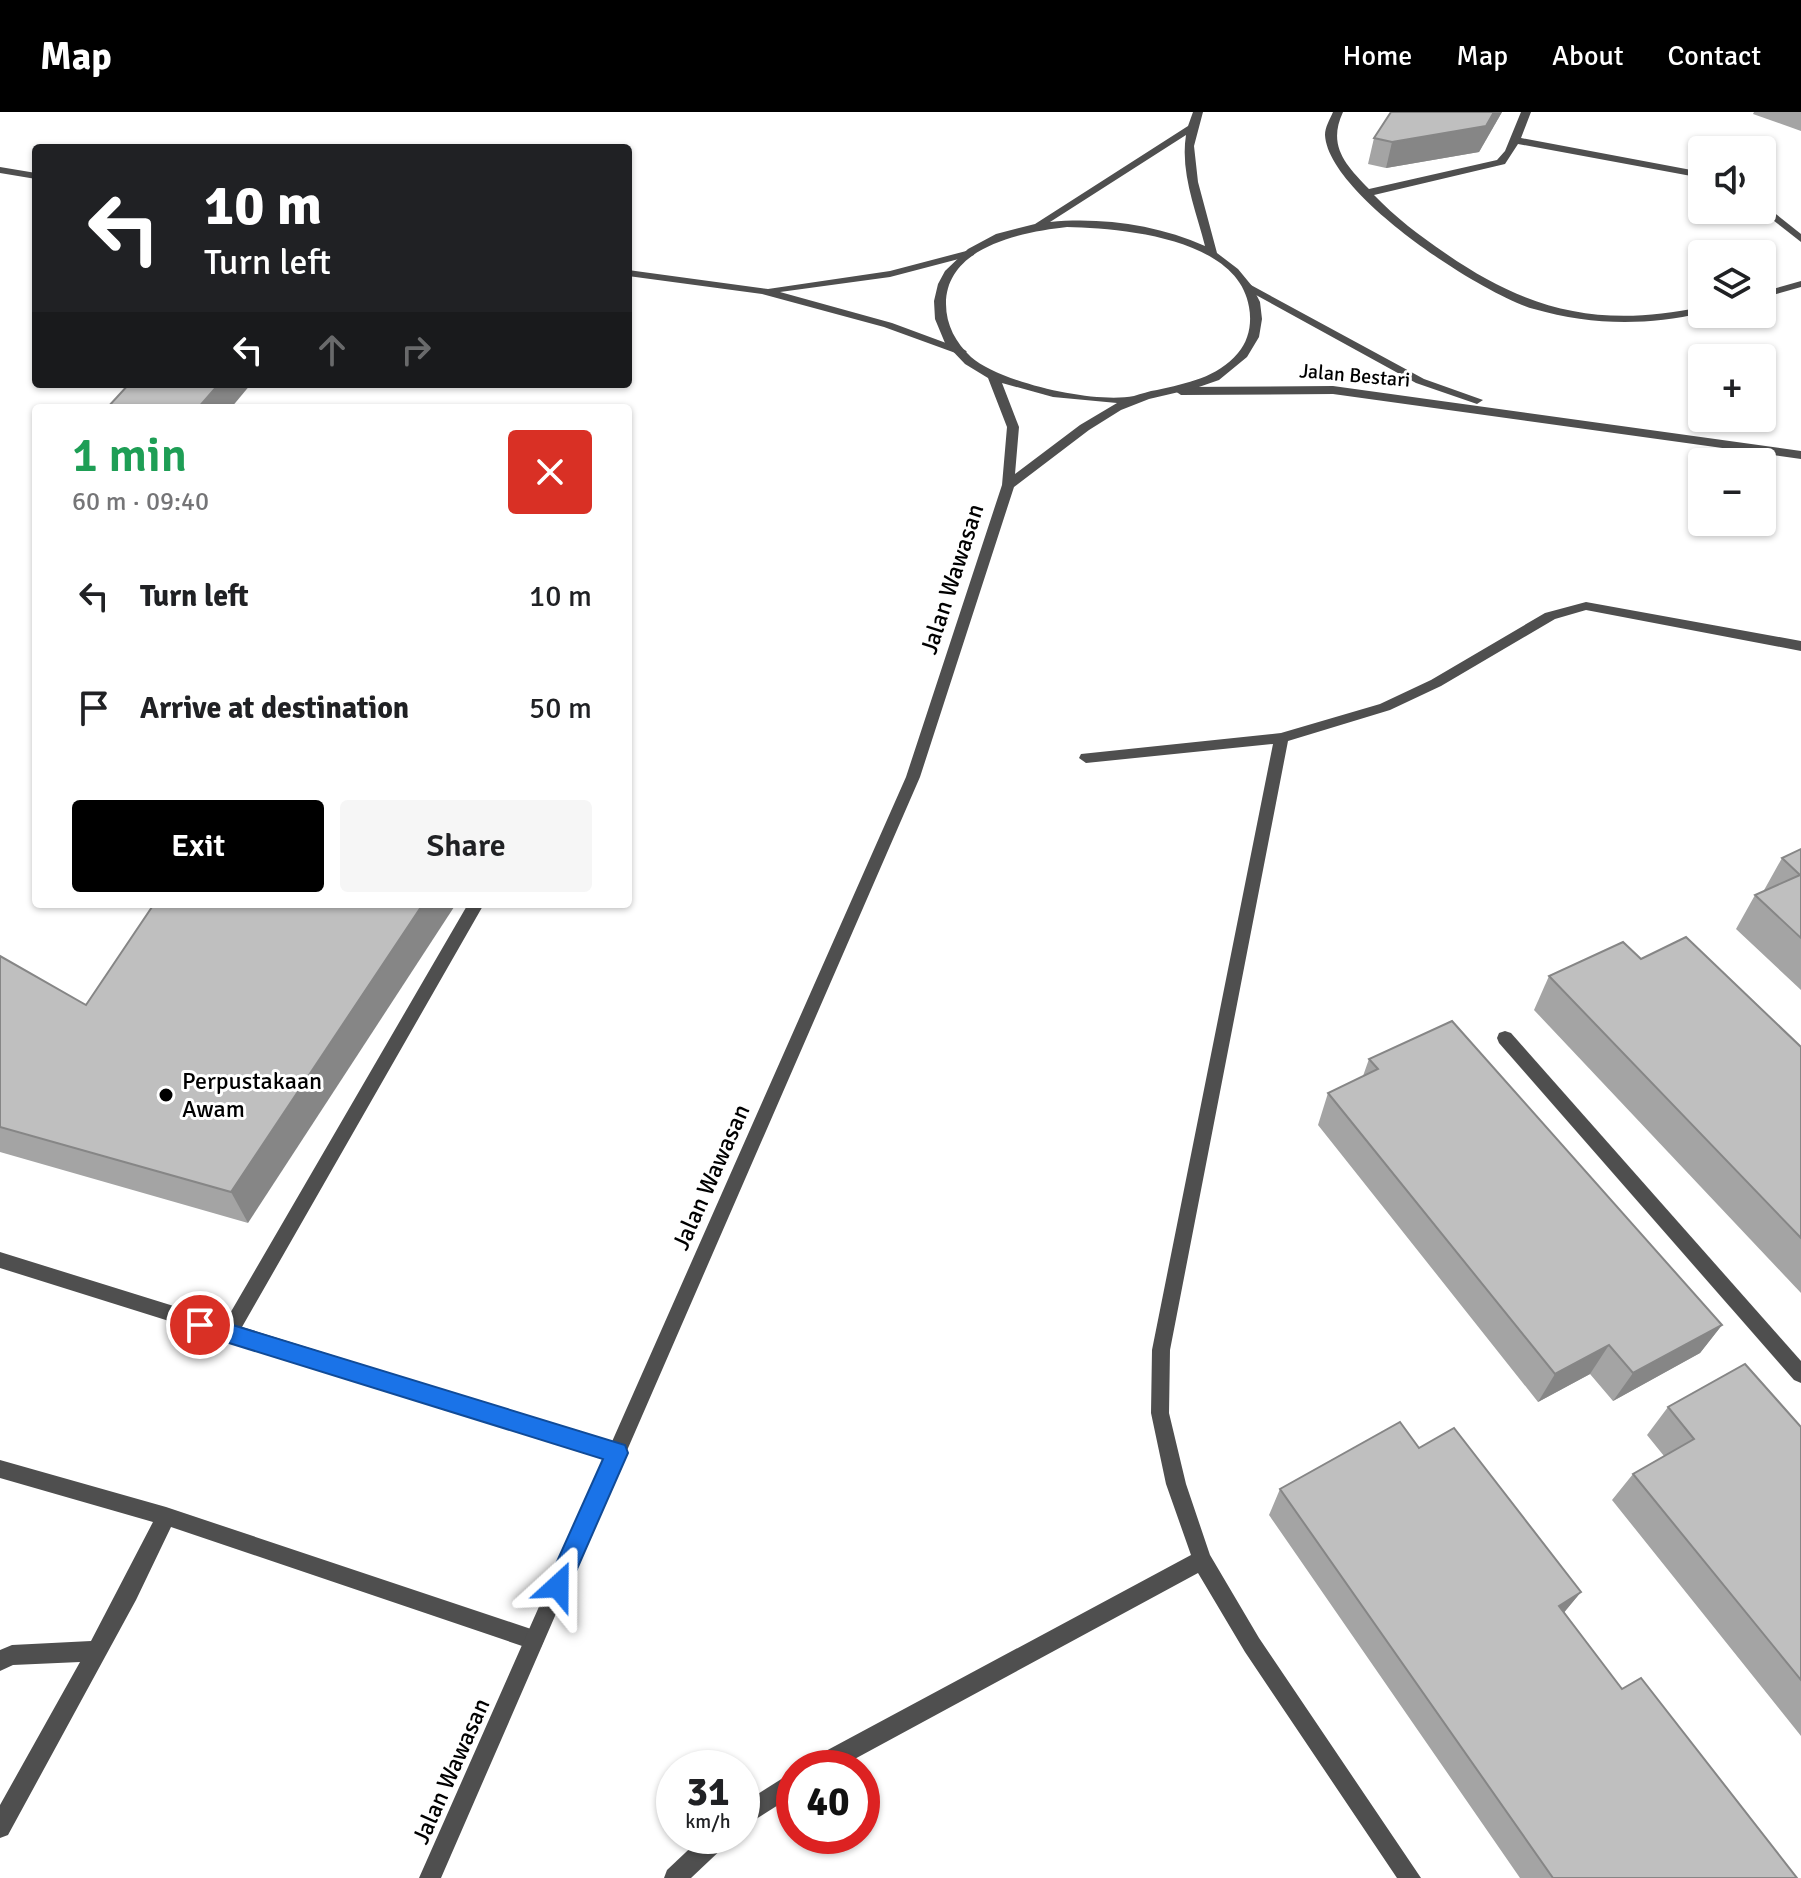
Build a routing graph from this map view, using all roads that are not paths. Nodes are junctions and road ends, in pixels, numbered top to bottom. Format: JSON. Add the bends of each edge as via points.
{"nodes":[{"id":1,"x":1198,"y":112,"type":"edge"},
{"id":2,"x":1338,"y":112,"type":"edge"},
{"id":3,"x":1526,"y":112,"type":"edge"},
{"id":4,"x":1190,"y":128,"type":"junction"},
{"id":5,"x":1515,"y":140,"type":"junction"},
{"id":6,"x":0,"y":170,"type":"edge"},
{"id":7,"x":1688,"y":172,"type":"edge"},
{"id":8,"x":32,"y":175,"type":"edge"},
{"id":9,"x":1367,"y":193,"type":"junction"},
{"id":10,"x":1776,"y":218,"type":"edge"},
{"id":11,"x":1035,"y":227,"type":"junction"},
{"id":12,"x":1801,"y":239,"type":"edge"},
{"id":13,"x":970,"y":253,"type":"junction"},
{"id":14,"x":1212,"y":253,"type":"junction"},
{"id":15,"x":632,"y":274,"type":"edge"},
{"id":16,"x":1801,"y":284,"type":"edge"},
{"id":17,"x":1249,"y":287,"type":"junction"},
{"id":18,"x":763,"y":291,"type":"junction"},
{"id":19,"x":1776,"y":291,"type":"edge"},
{"id":20,"x":1688,"y":312,"type":"edge"},
{"id":21,"x":961,"y":352,"type":"junction"},
{"id":22,"x":993,"y":374,"type":"junction"},
{"id":23,"x":1181,"y":391,"type":"junction"},
{"id":24,"x":1135,"y":400,"type":"junction"},
{"id":25,"x":1524,"y":414,"type":"junction"},
{"id":26,"x":1801,"y":455,"type":"edge"},
{"id":27,"x":1008,"y":485,"type":"junction"},
{"id":28,"x":1801,"y":646,"type":"edge"},
{"id":29,"x":1281,"y":738,"type":"junction"},
{"id":30,"x":1086,"y":758,"type":"dead end"},
{"id":31,"x":474,"y":908,"type":"edge"},
{"id":32,"x":1505,"y":1038,"type":"dead end"},
{"id":33,"x":0,"y":1260,"type":"edge"},
{"id":34,"x":228,"y":1334,"type":"junction"},
{"id":35,"x":1801,"y":1374,"type":"edge"},
{"id":36,"x":617,"y":1453,"type":"junction"},
{"id":37,"x":0,"y":1469,"type":"edge"},
{"id":38,"x":166,"y":1516,"type":"junction"},
{"id":39,"x":1202,"y":1560,"type":"junction"},
{"id":40,"x":534,"y":1640,"type":"junction"},
{"id":41,"x":96,"y":1651,"type":"junction"},
{"id":42,"x":0,"y":1661,"type":"edge"},
{"id":43,"x":850,"y":1750,"type":"edge"},
{"id":44,"x":0,"y":1827,"type":"edge"},
{"id":45,"x":700,"y":1854,"type":"edge"},
{"id":46,"x":430,"y":1878,"type":"edge"},
{"id":47,"x":675,"y":1878,"type":"edge"},
{"id":48,"x":1410,"y":1878,"type":"edge"}],
"edges":[{"from":1,"to":4,"type":"street"},
{"from":2,"to":9,"type":"street","via":[[1330,135],[1334,153]]},
{"from":3,"to":5,"type":"street"},
{"from":4,"to":11,"type":"street"},
{"from":4,"to":14,"type":"street","via":[[1189,172]]},
{"from":5,"to":7,"type":"street"},
{"from":5,"to":9,"type":"street","via":[[1501,162]]},
{"from":6,"to":8,"type":"street"},
{"from":9,"to":20,"type":"street","via":[[1450,264],[1506,296],[1606,319]]},
{"from":10,"to":12,"type":"street"},
{"from":11,"to":13,"type":"street"},
{"from":11,"to":14,"type":"street","via":[[1132,226]]},
{"from":13,"to":18,"type":"street","via":[[890,274]]},
{"from":13,"to":21,"type":"street","via":[[948,274],[938,300],[943,326]]},
{"from":14,"to":17,"type":"street"},
{"from":15,"to":18,"type":"street"},
{"from":16,"to":19,"type":"street"},
{"from":17,"to":23,"type":"street","via":[[1259,316],[1250,346],[1224,372]]},
{"from":17,"to":25,"type":"street","name":"Jalan Bestari","via":[[1420,381]]},
{"from":18,"to":21,"type":"street","via":[[888,325]]},
{"from":21,"to":22,"type":"street"},
{"from":22,"to":24,"type":"street","via":[[1059,396]]},
{"from":22,"to":27,"type":"street","name":"Jalan Wawasan","via":[[1013,427]]},
{"from":23,"to":24,"type":"street"},
{"from":23,"to":25,"type":"street","name":"Jalan Bestari","via":[[1333,390]]},
{"from":24,"to":27,"type":"street","name":"Jalan Wawasan"},
{"from":25,"to":26,"type":"street","name":"Jalan Bestari"},
{"from":27,"to":36,"type":"street","name":"Jalan Wawasan","via":[[913,777]]},
{"from":28,"to":29,"type":"street","via":[[1586,606],[1550,616],[1385,707]]},
{"from":29,"to":30,"type":"street"},
{"from":29,"to":39,"type":"street","via":[[1161,1350],[1160,1413],[1176,1484]]},
{"from":31,"to":34,"type":"street"},
{"from":32,"to":35,"type":"street"},
{"from":33,"to":34,"type":"street"},
{"from":34,"to":36,"type":"street"},
{"from":36,"to":40,"type":"street","name":"Jalan Wawasan"},
{"from":37,"to":38,"type":"street"},
{"from":38,"to":40,"type":"street"},
{"from":38,"to":41,"type":"street"},
{"from":39,"to":43,"type":"street"},
{"from":39,"to":48,"type":"street","via":[[1252,1645]]},
{"from":40,"to":46,"type":"street","name":"Jalan Wawasan"},
{"from":41,"to":42,"type":"street","via":[[12,1655]]},
{"from":41,"to":44,"type":"street"},
{"from":45,"to":47,"type":"street"}]}
